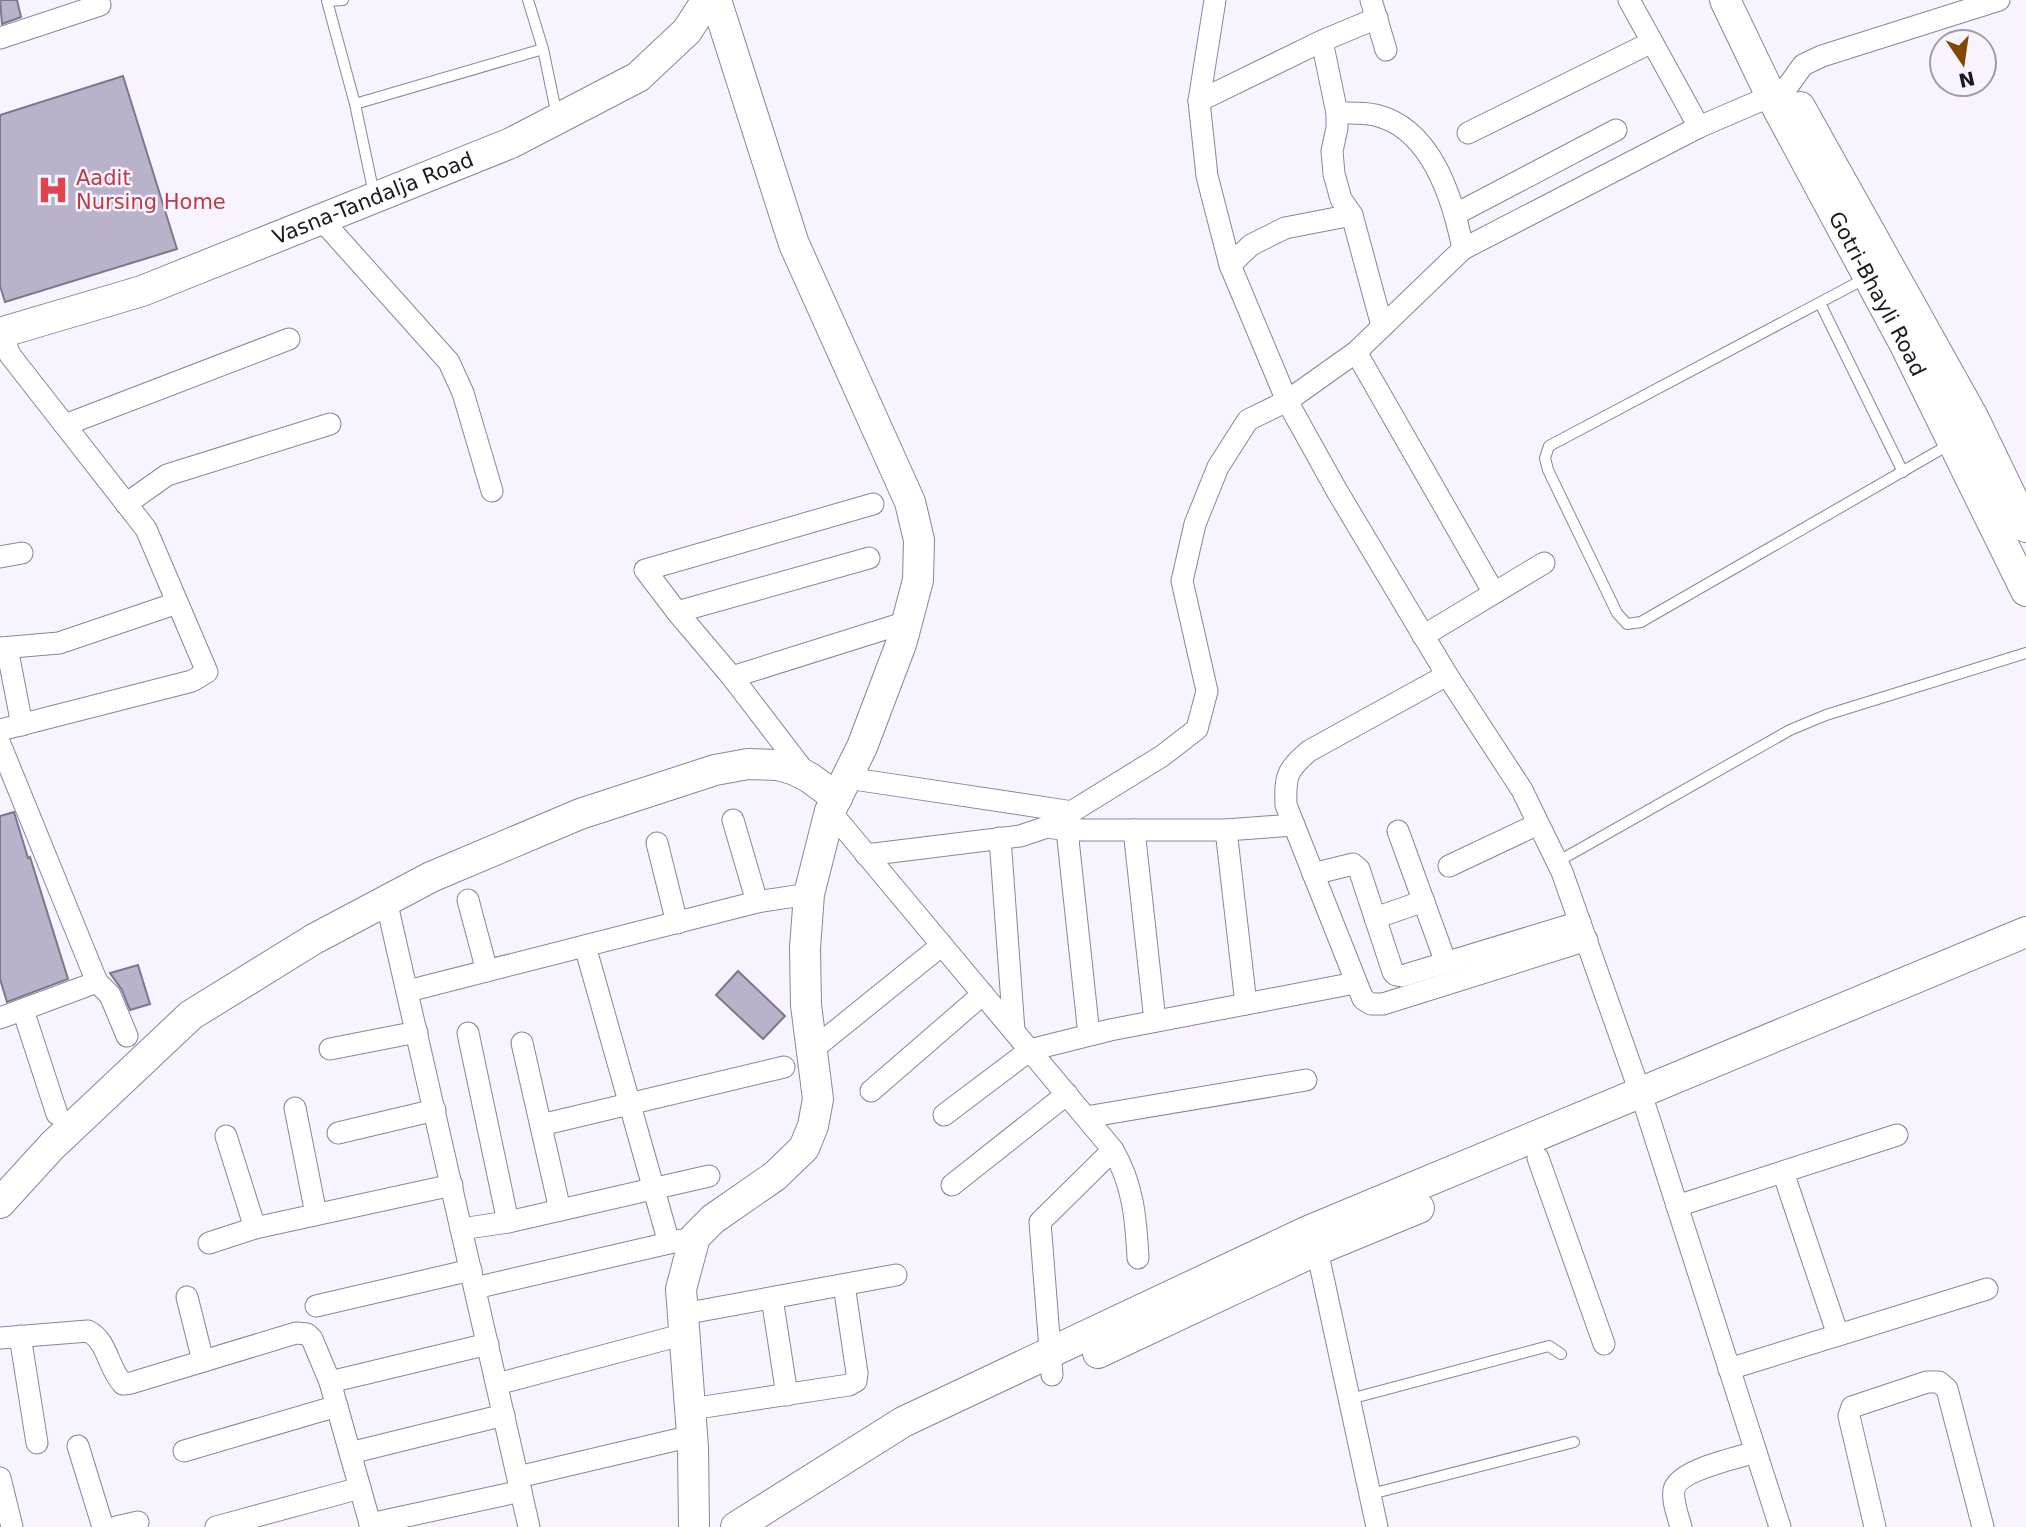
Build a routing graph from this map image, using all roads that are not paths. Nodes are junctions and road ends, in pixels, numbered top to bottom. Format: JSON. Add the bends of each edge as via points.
{"nodes":[{"id":1,"x":343,"y":0,"type":"edge"},
{"id":2,"x":528,"y":0,"type":"edge"},
{"id":3,"x":707,"y":0,"type":"edge"},
{"id":4,"x":716,"y":0,"type":"edge"},
{"id":5,"x":1215,"y":0,"type":"edge"},
{"id":6,"x":1629,"y":0,"type":"edge"},
{"id":7,"x":1725,"y":0,"type":"edge"},
{"id":8,"x":1747,"y":0,"type":"edge"},
{"id":9,"x":1999,"y":0,"type":"edge"},
{"id":10,"x":100,"y":5,"type":"dead end"},
{"id":11,"x":1962,"y":6,"type":"edge"},
{"id":12,"x":1374,"y":9,"type":"edge"},
{"id":13,"x":0,"y":38,"type":"edge"},
{"id":14,"x":1322,"y":41,"type":"junction"},
{"id":15,"x":1652,"y":42,"type":"junction"},
{"id":16,"x":543,"y":49,"type":"junction"},
{"id":17,"x":1386,"y":50,"type":"dead end"},
{"id":18,"x":1780,"y":91,"type":"junction"},
{"id":19,"x":1199,"y":101,"type":"junction"},
{"id":20,"x":355,"y":104,"type":"junction"},
{"id":21,"x":1336,"y":113,"type":"junction"},
{"id":22,"x":557,"y":119,"type":"junction"},
{"id":23,"x":1699,"y":127,"type":"junction"},
{"id":24,"x":1616,"y":130,"type":"dead end"},
{"id":25,"x":1468,"y":133,"type":"dead end"},
{"id":26,"x":375,"y":197,"type":"junction"},
{"id":27,"x":1456,"y":214,"type":"junction"},
{"id":28,"x":1352,"y":215,"type":"junction"},
{"id":29,"x":320,"y":218,"type":"junction"},
{"id":30,"x":1463,"y":248,"type":"junction"},
{"id":31,"x":1230,"y":265,"type":"junction"},
{"id":32,"x":1869,"y":277,"type":"junction"},
{"id":33,"x":1820,"y":303,"type":"junction"},
{"id":34,"x":1382,"y":326,"type":"junction"},
{"id":35,"x":0,"y":333,"type":"edge"},
{"id":36,"x":289,"y":339,"type":"dead end"},
{"id":37,"x":1356,"y":352,"type":"junction"},
{"id":38,"x":1287,"y":401,"type":"junction"},
{"id":39,"x":330,"y":424,"type":"dead end"},
{"id":40,"x":65,"y":425,"type":"junction"},
{"id":41,"x":1954,"y":442,"type":"junction"},
{"id":42,"x":1903,"y":472,"type":"junction"},
{"id":43,"x":492,"y":491,"type":"dead end"},
{"id":44,"x":126,"y":504,"type":"junction"},
{"id":45,"x":873,"y":504,"type":"dead end"},
{"id":46,"x":2026,"y":527,"type":"edge"},
{"id":47,"x":22,"y":554,"type":"dead end"},
{"id":48,"x":0,"y":557,"type":"edge"},
{"id":49,"x":869,"y":558,"type":"dead end"},
{"id":50,"x":1544,"y":563,"type":"dead end"},
{"id":51,"x":2026,"y":591,"type":"edge"},
{"id":52,"x":1494,"y":593,"type":"junction"},
{"id":53,"x":177,"y":603,"type":"junction"},
{"id":54,"x":677,"y":612,"type":"junction"},
{"id":55,"x":907,"y":622,"type":"junction"},
{"id":56,"x":1423,"y":636,"type":"junction"},
{"id":57,"x":4,"y":648,"type":"edge"},
{"id":58,"x":2026,"y":653,"type":"edge"},
{"id":59,"x":1447,"y":675,"type":"junction"},
{"id":60,"x":732,"y":677,"type":"junction"},
{"id":61,"x":22,"y":724,"type":"junction"},
{"id":62,"x":0,"y":730,"type":"edge"},
{"id":63,"x":0,"y":744,"type":"edge"},
{"id":64,"x":810,"y":778,"type":"junction"},
{"id":65,"x":838,"y":796,"type":"junction"},
{"id":66,"x":733,"y":820,"type":"dead end"},
{"id":67,"x":1063,"y":823,"type":"junction"},
{"id":68,"x":1538,"y":824,"type":"junction"},
{"id":69,"x":1294,"y":825,"type":"junction"},
{"id":70,"x":1135,"y":830,"type":"junction"},
{"id":71,"x":1226,"y":830,"type":"junction"},
{"id":72,"x":1398,"y":831,"type":"dead end"},
{"id":73,"x":1000,"y":838,"type":"junction"},
{"id":74,"x":657,"y":842,"type":"dead end"},
{"id":75,"x":866,"y":855,"type":"junction"},
{"id":76,"x":1557,"y":862,"type":"junction"},
{"id":77,"x":1449,"y":866,"type":"dead end"},
{"id":78,"x":1313,"y":874,"type":"junction"},
{"id":79,"x":809,"y":894,"type":"junction"},
{"id":80,"x":386,"y":900,"type":"junction"},
{"id":81,"x":468,"y":900,"type":"dead end"},
{"id":82,"x":1424,"y":901,"type":"junction"},
{"id":83,"x":757,"y":902,"type":"junction"},
{"id":84,"x":1375,"y":918,"type":"junction"},
{"id":85,"x":677,"y":923,"type":"junction"},
{"id":86,"x":1584,"y":931,"type":"junction"},
{"id":87,"x":2026,"y":932,"type":"edge"},
{"id":88,"x":942,"y":945,"type":"junction"},
{"id":89,"x":585,"y":946,"type":"junction"},
{"id":90,"x":2026,"y":953,"type":"edge"},
{"id":91,"x":1446,"y":962,"type":"junction"},
{"id":92,"x":486,"y":971,"type":"junction"},
{"id":93,"x":97,"y":982,"type":"junction"},
{"id":94,"x":1355,"y":983,"type":"junction"},
{"id":95,"x":408,"y":992,"type":"junction"},
{"id":96,"x":983,"y":994,"type":"junction"},
{"id":97,"x":1246,"y":1004,"type":"junction"},
{"id":98,"x":7,"y":1011,"type":"edge"},
{"id":99,"x":1155,"y":1021,"type":"junction"},
{"id":100,"x":1014,"y":1031,"type":"junction"},
{"id":101,"x":417,"y":1032,"type":"junction"},
{"id":102,"x":468,"y":1033,"type":"dead end"},
{"id":103,"x":1089,"y":1035,"type":"junction"},
{"id":104,"x":127,"y":1036,"type":"dead end"},
{"id":105,"x":522,"y":1043,"type":"dead end"},
{"id":106,"x":330,"y":1049,"type":"dead end"},
{"id":107,"x":812,"y":1050,"type":"junction"},
{"id":108,"x":1030,"y":1050,"type":"junction"},
{"id":109,"x":785,"y":1067,"type":"dead end"},
{"id":110,"x":1306,"y":1080,"type":"dead end"},
{"id":111,"x":871,"y":1091,"type":"dead end"},
{"id":112,"x":1067,"y":1094,"type":"junction"},
{"id":113,"x":1643,"y":1102,"type":"junction"},
{"id":114,"x":628,"y":1104,"type":"junction"},
{"id":115,"x":295,"y":1108,"type":"dead end"},
{"id":116,"x":435,"y":1110,"type":"junction"},
{"id":117,"x":57,"y":1114,"type":"dead end"},
{"id":118,"x":944,"y":1115,"type":"dead end"},
{"id":119,"x":1086,"y":1117,"type":"junction"},
{"id":120,"x":541,"y":1125,"type":"junction"},
{"id":121,"x":338,"y":1133,"type":"dead end"},
{"id":122,"x":1897,"y":1135,"type":"dead end"},
{"id":123,"x":226,"y":1136,"type":"dead end"},
{"id":124,"x":1113,"y":1150,"type":"junction"},
{"id":125,"x":1538,"y":1157,"type":"junction"},
{"id":126,"x":1783,"y":1172,"type":"junction"},
{"id":127,"x":709,"y":1176,"type":"dead end"},
{"id":128,"x":452,"y":1185,"type":"junction"},
{"id":129,"x":952,"y":1185,"type":"dead end"},
{"id":130,"x":653,"y":1189,"type":"junction"},
{"id":131,"x":0,"y":1203,"type":"edge"},
{"id":132,"x":1677,"y":1206,"type":"junction"},
{"id":133,"x":560,"y":1210,"type":"junction"},
{"id":134,"x":316,"y":1214,"type":"junction"},
{"id":135,"x":508,"y":1222,"type":"junction"},
{"id":136,"x":255,"y":1228,"type":"junction"},
{"id":137,"x":461,"y":1230,"type":"junction"},
{"id":138,"x":682,"y":1240,"type":"junction"},
{"id":139,"x":209,"y":1243,"type":"dead end"},
{"id":140,"x":1317,"y":1250,"type":"junction"},
{"id":141,"x":1138,"y":1258,"type":"dead end"},
{"id":142,"x":895,"y":1275,"type":"dead end"},
{"id":143,"x":473,"y":1279,"type":"junction"},
{"id":144,"x":844,"y":1285,"type":"junction"},
{"id":145,"x":1987,"y":1289,"type":"dead end"},
{"id":146,"x":187,"y":1297,"type":"dead end"},
{"id":147,"x":772,"y":1298,"type":"junction"},
{"id":148,"x":316,"y":1306,"type":"dead end"},
{"id":149,"x":684,"y":1324,"type":"junction"},
{"id":150,"x":1838,"y":1335,"type":"junction"},
{"id":151,"x":10,"y":1337,"type":"edge"},
{"id":152,"x":488,"y":1344,"type":"junction"},
{"id":153,"x":1604,"y":1344,"type":"dead end"},
{"id":154,"x":1561,"y":1354,"type":"dead end"},
{"id":155,"x":202,"y":1361,"type":"junction"},
{"id":156,"x":1050,"y":1364,"type":"junction"},
{"id":157,"x":1729,"y":1368,"type":"junction"},
{"id":158,"x":330,"y":1382,"type":"junction"},
{"id":159,"x":497,"y":1384,"type":"junction"},
{"id":160,"x":787,"y":1395,"type":"junction"},
{"id":161,"x":1350,"y":1399,"type":"junction"},
{"id":162,"x":337,"y":1406,"type":"junction"},
{"id":163,"x":504,"y":1415,"type":"junction"},
{"id":164,"x":691,"y":1422,"type":"junction"},
{"id":165,"x":1574,"y":1442,"type":"dead end"},
{"id":166,"x":37,"y":1443,"type":"dead end"},
{"id":167,"x":78,"y":1446,"type":"dead end"},
{"id":168,"x":184,"y":1451,"type":"dead end"},
{"id":169,"x":1756,"y":1452,"type":"junction"},
{"id":170,"x":350,"y":1453,"type":"junction"},
{"id":171,"x":0,"y":1478,"type":"edge"},
{"id":172,"x":519,"y":1484,"type":"junction"},
{"id":173,"x":360,"y":1488,"type":"junction"},
{"id":174,"x":1371,"y":1494,"type":"junction"},
{"id":175,"x":138,"y":1522,"type":"dead end"},
{"id":176,"x":371,"y":1526,"type":"edge"},
{"id":177,"x":12,"y":1527,"type":"edge"},
{"id":178,"x":103,"y":1527,"type":"edge"},
{"id":179,"x":116,"y":1527,"type":"edge"},
{"id":180,"x":216,"y":1527,"type":"edge"},
{"id":181,"x":529,"y":1527,"type":"edge"},
{"id":182,"x":694,"y":1527,"type":"edge"},
{"id":183,"x":736,"y":1527,"type":"edge"},
{"id":184,"x":768,"y":1527,"type":"edge"},
{"id":185,"x":1377,"y":1527,"type":"edge"},
{"id":186,"x":1681,"y":1527,"type":"edge"},
{"id":187,"x":1780,"y":1527,"type":"edge"},
{"id":188,"x":1875,"y":1527,"type":"edge"},
{"id":189,"x":1983,"y":1527,"type":"edge"}],
"edges":[{"from":1,"to":20,"type":"lane","via":[[327,1]]},
{"from":2,"to":16,"type":"lane"},
{"from":3,"to":22,"type":"street","name":"Vasna-Tandalja Road","via":[[687,31],[638,77]]},
{"from":4,"to":55,"type":"street","via":[[794,244],[910,502],[919,540],[918,580]]},
{"from":5,"to":19,"type":"street"},
{"from":6,"to":15,"type":"street"},
{"from":7,"to":18,"type":"street","name":"Gotri-Bhayli Road"},
{"from":8,"to":18,"type":"street","name":"Gotri-Bhayli Road"},
{"from":9,"to":11,"type":"street"},
{"from":10,"to":13,"type":"street"},
{"from":11,"to":18,"type":"street","via":[[1822,56],[1803,65]]},
{"from":12,"to":14,"type":"street"},
{"from":12,"to":17,"type":"street"},
{"from":14,"to":19,"type":"street"},
{"from":14,"to":21,"type":"street"},
{"from":15,"to":23,"type":"street"},
{"from":15,"to":25,"type":"street"},
{"from":16,"to":20,"type":"lane"},
{"from":16,"to":22,"type":"lane"},
{"from":18,"to":23,"type":"street"},
{"from":18,"to":32,"type":"street","name":"Gotri-Bhayli Road"},
{"from":18,"to":46,"type":"street","name":"Gotri-Bhayli Road","via":[[1973,417]]},
{"from":19,"to":31,"type":"street","via":[[1207,176]]},
{"from":20,"to":26,"type":"lane"},
{"from":21,"to":27,"type":"street","via":[[1375,115],[1399,125],[1423,146]]},
{"from":21,"to":28,"type":"street","via":[[1334,174],[1341,199]]},
{"from":22,"to":26,"type":"street","name":"Vasna-Tandalja Road"},
{"from":23,"to":30,"type":"street"},
{"from":24,"to":27,"type":"street"},
{"from":26,"to":29,"type":"street","name":"Vasna-Tandalja Road"},
{"from":27,"to":30,"type":"street"},
{"from":28,"to":31,"type":"street","via":[[1285,228],[1251,245]]},
{"from":28,"to":34,"type":"street"},
{"from":29,"to":35,"type":"street","name":"Vasna-Tandalja Road","via":[[142,290]]},
{"from":29,"to":43,"type":"street","via":[[449,362]]},
{"from":30,"to":34,"type":"street"},
{"from":31,"to":38,"type":"street"},
{"from":32,"to":33,"type":"lane"},
{"from":32,"to":41,"type":"street","name":"Gotri-Bhayli Road"},
{"from":33,"to":42,"type":"lane"},
{"from":33,"to":42,"type":"lane","via":[[1549,446],[1548,470],[1617,613],[1627,624],[1641,622]]},
{"from":34,"to":37,"type":"street"},
{"from":35,"to":40,"type":"street","via":[[10,355]]},
{"from":36,"to":40,"type":"street"},
{"from":37,"to":38,"type":"street"},
{"from":37,"to":52,"type":"street"},
{"from":38,"to":56,"type":"street"},
{"from":38,"to":67,"type":"street","via":[[1248,420],[1218,467],[1195,524],[1182,581],[1207,691],[1196,729]]},
{"from":39,"to":44,"type":"street","via":[[167,475]]},
{"from":40,"to":44,"type":"street"},
{"from":41,"to":42,"type":"lane"},
{"from":41,"to":51,"type":"street","name":"Gotri-Bhayli Road"},
{"from":44,"to":53,"type":"street","via":[[146,529]]},
{"from":45,"to":54,"type":"street","via":[[645,570]]},
{"from":47,"to":48,"type":"street"},
{"from":49,"to":54,"type":"street"},
{"from":50,"to":52,"type":"street"},
{"from":52,"to":56,"type":"street"},
{"from":53,"to":57,"type":"street","via":[[59,643]]},
{"from":53,"to":61,"type":"street","via":[[207,672],[192,681]]},
{"from":54,"to":60,"type":"street"},
{"from":55,"to":60,"type":"street"},
{"from":55,"to":65,"type":"street","via":[[862,747]]},
{"from":56,"to":59,"type":"street"},
{"from":57,"to":61,"type":"street"},
{"from":58,"to":76,"type":"lane","via":[[1790,730]]},
{"from":59,"to":68,"type":"street","via":[[1522,790]]},
{"from":59,"to":69,"type":"street","via":[[1309,751],[1294,764],[1285,779],[1286,805]]},
{"from":60,"to":64,"type":"street"},
{"from":61,"to":62,"type":"street"},
{"from":63,"to":93,"type":"street"},
{"from":64,"to":65,"type":"street"},
{"from":64,"to":80,"type":"street","via":[[778,765],[716,770],[580,814]]},
{"from":65,"to":67,"type":"street"},
{"from":65,"to":75,"type":"street"},
{"from":65,"to":79,"type":"street"},
{"from":66,"to":83,"type":"street"},
{"from":67,"to":70,"type":"street"},
{"from":67,"to":73,"type":"street"},
{"from":67,"to":103,"type":"street"},
{"from":68,"to":76,"type":"street"},
{"from":68,"to":77,"type":"street"},
{"from":69,"to":71,"type":"street"},
{"from":69,"to":78,"type":"street"},
{"from":70,"to":71,"type":"street"},
{"from":70,"to":99,"type":"street"},
{"from":71,"to":97,"type":"street"},
{"from":72,"to":82,"type":"street"},
{"from":73,"to":75,"type":"street"},
{"from":73,"to":100,"type":"street"},
{"from":74,"to":85,"type":"street"},
{"from":75,"to":88,"type":"street"},
{"from":76,"to":86,"type":"street"},
{"from":78,"to":84,"type":"street","via":[[1353,864],[1359,869]]},
{"from":78,"to":94,"type":"street"},
{"from":79,"to":83,"type":"street"},
{"from":79,"to":107,"type":"street","via":[[806,1005]]},
{"from":80,"to":95,"type":"street"},
{"from":80,"to":131,"type":"street","via":[[191,1015],[52,1146]]},
{"from":81,"to":92,"type":"street"},
{"from":82,"to":84,"type":"street"},
{"from":82,"to":91,"type":"street"},
{"from":83,"to":85,"type":"street"},
{"from":84,"to":91,"type":"street","via":[[1396,975]]},
{"from":85,"to":89,"type":"street"},
{"from":86,"to":91,"type":"street"},
{"from":86,"to":94,"type":"street","via":[[1383,1004],[1363,999]]},
{"from":86,"to":113,"type":"street"},
{"from":87,"to":113,"type":"street"},
{"from":88,"to":96,"type":"street"},
{"from":88,"to":107,"type":"street"},
{"from":89,"to":92,"type":"street"},
{"from":89,"to":114,"type":"street"},
{"from":90,"to":113,"type":"street"},
{"from":92,"to":95,"type":"street"},
{"from":93,"to":98,"type":"street"},
{"from":93,"to":104,"type":"street","via":[[110,995]]},
{"from":94,"to":97,"type":"street"},
{"from":95,"to":101,"type":"street"},
{"from":96,"to":100,"type":"street"},
{"from":96,"to":111,"type":"street"},
{"from":97,"to":99,"type":"street"},
{"from":98,"to":117,"type":"street"},
{"from":99,"to":103,"type":"street"},
{"from":100,"to":108,"type":"street"},
{"from":101,"to":106,"type":"street"},
{"from":101,"to":116,"type":"street"},
{"from":102,"to":135,"type":"street"},
{"from":103,"to":108,"type":"street"},
{"from":105,"to":120,"type":"street"},
{"from":107,"to":138,"type":"street","via":[[818,1100],[804,1148],[775,1176]]},
{"from":108,"to":112,"type":"street"},
{"from":108,"to":118,"type":"street"},
{"from":109,"to":114,"type":"street"},
{"from":110,"to":119,"type":"street"},
{"from":112,"to":119,"type":"street"},
{"from":112,"to":129,"type":"street"},
{"from":113,"to":125,"type":"street"},
{"from":113,"to":132,"type":"street"},
{"from":113,"to":156,"type":"street","via":[[1308,1231]]},
{"from":114,"to":120,"type":"street"},
{"from":114,"to":130,"type":"street"},
{"from":115,"to":134,"type":"street"},
{"from":116,"to":121,"type":"street"},
{"from":116,"to":128,"type":"street"},
{"from":119,"to":124,"type":"street"},
{"from":120,"to":133,"type":"street"},
{"from":122,"to":126,"type":"street"},
{"from":123,"to":136,"type":"street"},
{"from":124,"to":141,"type":"street","via":[[1132,1192]]},
{"from":124,"to":156,"type":"street","via":[[1040,1222]]},
{"from":125,"to":140,"type":"street"},
{"from":125,"to":153,"type":"street"},
{"from":126,"to":132,"type":"street"},
{"from":126,"to":150,"type":"street"},
{"from":127,"to":130,"type":"street"},
{"from":128,"to":134,"type":"street"},
{"from":128,"to":137,"type":"street"},
{"from":130,"to":133,"type":"street"},
{"from":130,"to":138,"type":"street"},
{"from":132,"to":157,"type":"street"},
{"from":133,"to":135,"type":"street"},
{"from":134,"to":136,"type":"street"},
{"from":135,"to":137,"type":"street"},
{"from":136,"to":139,"type":"street"},
{"from":137,"to":143,"type":"street"},
{"from":138,"to":143,"type":"street"},
{"from":138,"to":149,"type":"street"},
{"from":140,"to":156,"type":"street"},
{"from":140,"to":161,"type":"street"},
{"from":142,"to":144,"type":"street"},
{"from":143,"to":148,"type":"street"},
{"from":143,"to":152,"type":"street"},
{"from":144,"to":147,"type":"street"},
{"from":144,"to":160,"type":"street","via":[[856,1381]]},
{"from":145,"to":150,"type":"street"},
{"from":146,"to":155,"type":"street"},
{"from":147,"to":149,"type":"street"},
{"from":147,"to":160,"type":"street"},
{"from":149,"to":159,"type":"street"},
{"from":149,"to":164,"type":"street"},
{"from":150,"to":157,"type":"street"},
{"from":151,"to":155,"type":"street","via":[[88,1331],[99,1339],[123,1384]]},
{"from":151,"to":166,"type":"street"},
{"from":152,"to":158,"type":"street"},
{"from":152,"to":159,"type":"street"},
{"from":154,"to":161,"type":"lane","via":[[1549,1346]]},
{"from":155,"to":158,"type":"street","via":[[301,1334],[312,1339]]},
{"from":156,"to":183,"type":"street","via":[[903,1422]]},
{"from":156,"to":184,"type":"street"},
{"from":157,"to":169,"type":"street"},
{"from":158,"to":162,"type":"street"},
{"from":159,"to":163,"type":"street"},
{"from":160,"to":164,"type":"street"},
{"from":161,"to":174,"type":"street"},
{"from":162,"to":168,"type":"street"},
{"from":162,"to":170,"type":"street"},
{"from":163,"to":170,"type":"street"},
{"from":163,"to":172,"type":"street"},
{"from":164,"to":172,"type":"street"},
{"from":164,"to":182,"type":"street"},
{"from":165,"to":174,"type":"lane"},
{"from":167,"to":178,"type":"street"},
{"from":169,"to":186,"type":"street","via":[[1688,1474],[1677,1482],[1674,1492]]},
{"from":169,"to":187,"type":"street"},
{"from":170,"to":173,"type":"street"},
{"from":171,"to":177,"type":"street"},
{"from":172,"to":176,"type":"street"},
{"from":172,"to":181,"type":"street"},
{"from":173,"to":176,"type":"street"},
{"from":173,"to":180,"type":"street"},
{"from":174,"to":185,"type":"street"},
{"from":175,"to":179,"type":"street"},
{"from":188,"to":189,"type":"street","via":[[1849,1416],[1852,1406],[1939,1382],[1947,1390]]}]}
